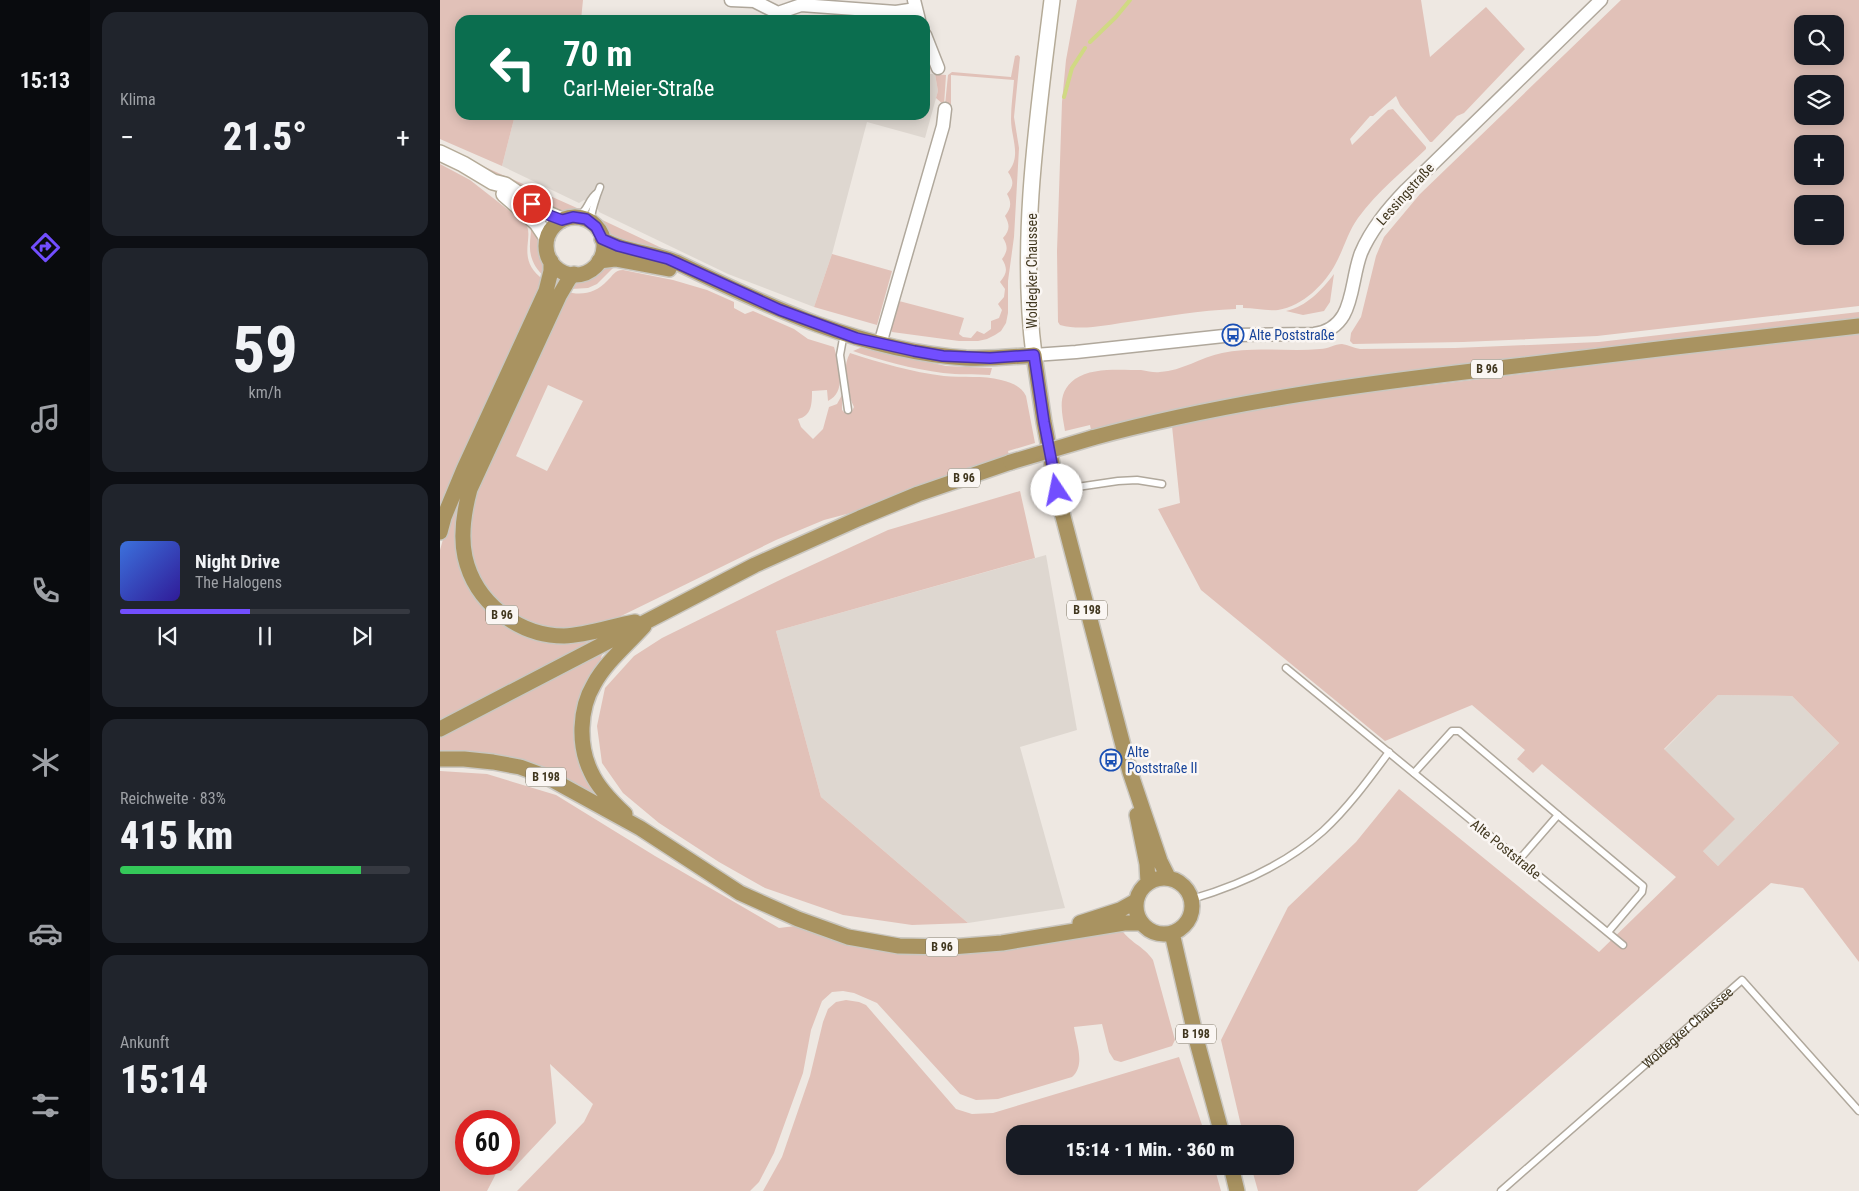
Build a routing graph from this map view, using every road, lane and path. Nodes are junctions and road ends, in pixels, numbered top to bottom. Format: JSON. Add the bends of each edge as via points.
{"nodes":[{"id":1,"x":731,"y":0,"type":"edge"},
{"id":2,"x":1052,"y":0,"type":"edge"},
{"id":3,"x":1601,"y":0,"type":"edge"},
{"id":4,"x":756,"y":1,"type":"edge"},
{"id":5,"x":797,"y":2,"type":"edge"},
{"id":6,"x":917,"y":10,"type":"edge"},
{"id":7,"x":930,"y":48,"type":"edge"},
{"id":8,"x":938,"y":68,"type":"dead end"},
{"id":9,"x":945,"y":109,"type":"dead end"},
{"id":10,"x":440,"y":153,"type":"edge"},
{"id":11,"x":493,"y":182,"type":"junction"},
{"id":12,"x":569,"y":219,"type":"junction"},
{"id":13,"x":591,"y":222,"type":"junction"},
{"id":14,"x":547,"y":238,"type":"junction"},
{"id":15,"x":602,"y":239,"type":"junction"},
{"id":16,"x":551,"y":261,"type":"junction"},
{"id":17,"x":599,"y":261,"type":"junction"},
{"id":18,"x":693,"y":272,"type":"junction"},
{"id":19,"x":574,"y":274,"type":"junction"},
{"id":20,"x":1859,"y":326,"type":"edge"},
{"id":21,"x":844,"y":333,"type":"junction"},
{"id":22,"x":880,"y":344,"type":"junction"},
{"id":23,"x":1034,"y":355,"type":"junction"},
{"id":24,"x":848,"y":410,"type":"dead end"},
{"id":25,"x":1162,"y":484,"type":"dead end"},
{"id":26,"x":1057,"y":490,"type":"junction"},
{"id":27,"x":440,"y":532,"type":"edge"},
{"id":28,"x":651,"y":618,"type":"junction"},
{"id":29,"x":1286,"y":668,"type":"dead end"},
{"id":30,"x":440,"y":729,"type":"edge"},
{"id":31,"x":1389,"y":752,"type":"junction"},
{"id":32,"x":440,"y":759,"type":"edge"},
{"id":33,"x":1130,"y":772,"type":"junction"},
{"id":34,"x":1414,"y":773,"type":"junction"},
{"id":35,"x":1558,"y":815,"type":"junction"},
{"id":36,"x":640,"y":828,"type":"junction"},
{"id":37,"x":1519,"y":860,"type":"junction"},
{"id":38,"x":1168,"y":877,"type":"junction"},
{"id":39,"x":1148,"y":882,"type":"junction"},
{"id":40,"x":1192,"y":899,"type":"junction"},
{"id":41,"x":1136,"y":901,"type":"junction"},
{"id":42,"x":1142,"y":923,"type":"junction"},
{"id":43,"x":1608,"y":932,"type":"junction"},
{"id":44,"x":1172,"y":933,"type":"junction"},
{"id":45,"x":1036,"y":937,"type":"junction"},
{"id":46,"x":1623,"y":945,"type":"dead end"},
{"id":47,"x":1859,"y":1111,"type":"edge"},
{"id":48,"x":1220,"y":1125,"type":"edge"},
{"id":49,"x":1233,"y":1175,"type":"edge"},
{"id":50,"x":1237,"y":1191,"type":"edge"},
{"id":51,"x":1501,"y":1191,"type":"edge"}],
"edges":[{"from":1,"to":4,"type":"street"},
{"from":2,"to":23,"type":"main road","name":"Woldegker Chaussee","via":[[1038,112],[1030,236],[1030,323]]},
{"from":3,"to":23,"type":"street","name":"Lessingstraße","via":[[1384,214],[1361,253],[1346,311],[1334,327],[1314,334],[1233,334]]},
{"from":4,"to":5,"type":"street","via":[[778,13]]},
{"from":5,"to":6,"type":"street","via":[[896,12]]},
{"from":7,"to":8,"type":"street"},
{"from":9,"to":22,"type":"street","via":[[943,126]]},
{"from":10,"to":11,"type":"main road"},
{"from":11,"to":12,"type":"main road","via":[[505,185],[546,214]]},
{"from":11,"to":14,"type":"main road","via":[[500,192],[537,223]]},
{"from":12,"to":13,"type":"main road"},
{"from":12,"to":13,"type":"lane","via":[[584,213],[598,190]]},
{"from":12,"to":14,"type":"main road","via":[[553,227]]},
{"from":13,"to":15,"type":"main road"},
{"from":14,"to":16,"type":"main road","via":[[546,250]]},
{"from":15,"to":17,"type":"main road"},
{"from":15,"to":18,"type":"main road","via":[[668,259]]},
{"from":16,"to":19,"type":"main road","via":[[561,271]]},
{"from":16,"to":27,"type":"main road","via":[[546,291],[464,469]]},
{"from":17,"to":18,"type":"main road","via":[[615,259]]},
{"from":17,"to":19,"type":"main road","via":[[590,270]]},
{"from":18,"to":21,"type":"main road","via":[[780,310]]},
{"from":19,"to":28,"type":"main road","number":"B 96","via":[[559,296],[470,489],[462,531],[465,557],[473,579],[488,602],[506,618],[525,628],[563,636]]},
{"from":20,"to":28,"type":"main road","number":"B 96","bridge":true,"via":[[1383,382],[1176,417],[1011,462],[918,494],[755,565]]},
{"from":21,"to":22,"type":"main road"},
{"from":21,"to":24,"type":"lane","via":[[840,355]]},
{"from":22,"to":23,"type":"main road","via":[[967,358]]},
{"from":23,"to":26,"type":"main road","name":"Woldegker Chaussee","number":"B 198"},
{"from":25,"to":26,"type":"lane","via":[[1118,481]]},
{"from":26,"to":33,"type":"main road","name":"Woldegker Chaussee","number":"B 198"},
{"from":28,"to":30,"type":"main road","number":"B 96"},
{"from":28,"to":36,"type":"main road","number":"B 96","via":[[593,685],[583,717],[582,734],[591,773],[602,791]]},
{"from":29,"to":31,"type":"lane","name":"Alte Poststraße"},
{"from":31,"to":34,"type":"lane","name":"Alte Poststraße"},
{"from":31,"to":40,"type":"lane","via":[[1364,786],[1323,831],[1284,860],[1248,880]]},
{"from":32,"to":36,"type":"main road","number":"B 198","via":[[520,767],[548,777]]},
{"from":33,"to":38,"type":"main road","name":"Woldegker Chaussee","number":"B 198"},
{"from":33,"to":39,"type":"main road","name":"Woldegker Chaussee","number":"B 198"},
{"from":34,"to":35,"type":"lane","via":[[1452,731],[1459,731]]},
{"from":34,"to":37,"type":"lane","name":"Alte Poststraße"},
{"from":35,"to":37,"type":"lane"},
{"from":35,"to":43,"type":"lane","via":[[1643,886],[1642,892]]},
{"from":36,"to":45,"type":"main road","number":"B 96","via":[[740,893],[848,937],[900,946],[951,947]]},
{"from":37,"to":43,"type":"lane","name":"Alte Poststraße"},
{"from":38,"to":39,"type":"main road"},
{"from":38,"to":40,"type":"main road","via":[[1182,883]]},
{"from":39,"to":41,"type":"main road"},
{"from":40,"to":44,"type":"main road","via":[[1191,916],[1186,924]]},
{"from":41,"to":42,"type":"main road"},
{"from":41,"to":45,"type":"main road","number":"B 96","via":[[1120,910]]},
{"from":42,"to":44,"type":"main road","via":[[1153,932]]},
{"from":42,"to":45,"type":"main road"},
{"from":43,"to":46,"type":"lane","name":"Alte Poststraße"},
{"from":44,"to":48,"type":"main road","number":"B 198"},
{"from":47,"to":51,"type":"lane","name":"Woldegker Chaussee","via":[[1742,980]]},
{"from":49,"to":50,"type":"main road"}]}
